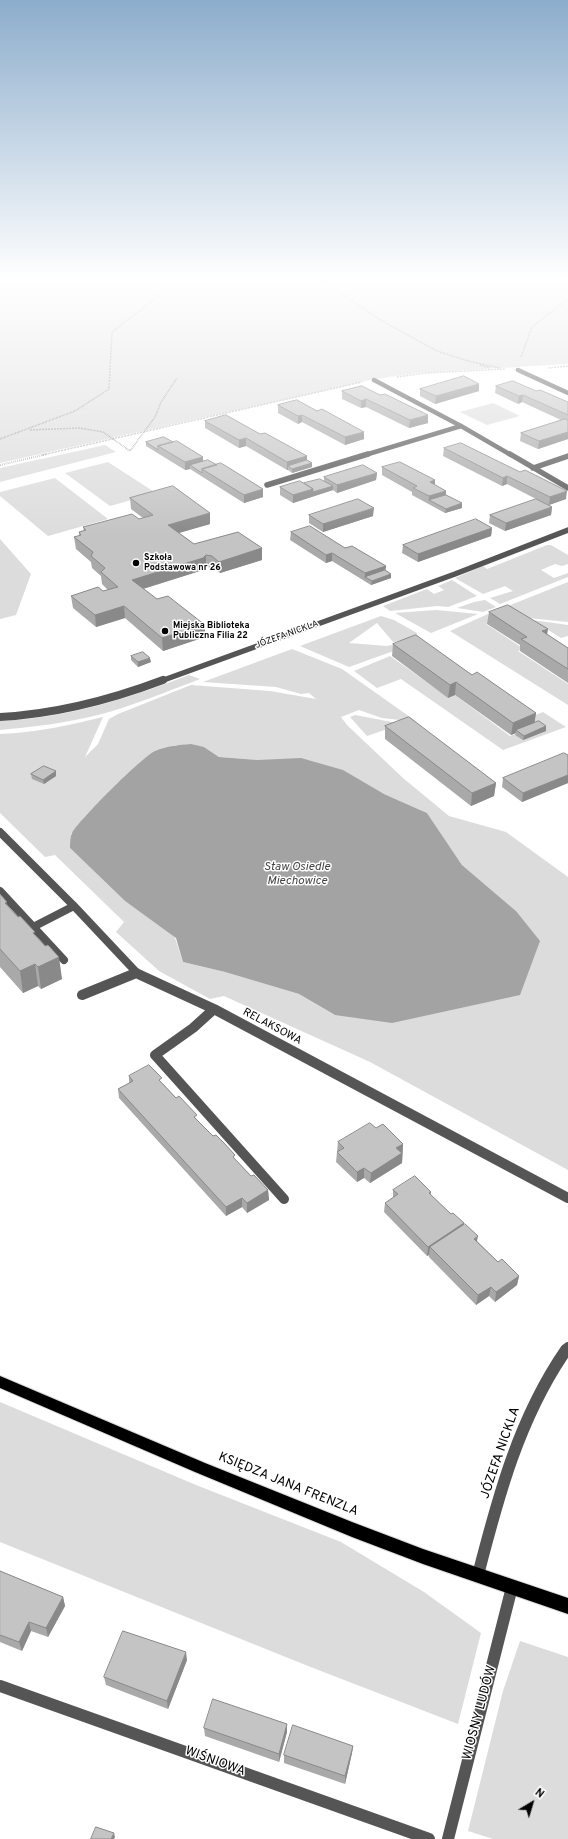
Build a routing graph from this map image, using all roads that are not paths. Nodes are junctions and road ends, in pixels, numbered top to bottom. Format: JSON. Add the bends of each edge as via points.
{"nodes":[{"id":1,"x":518,"y":370,"type":"dead end"},
{"id":2,"x":374,"y":380,"type":"dead end"},
{"id":3,"x":568,"y":393,"type":"edge"},
{"id":4,"x":461,"y":426,"type":"junction"},
{"id":5,"x":568,"y":456,"type":"edge"},
{"id":6,"x":533,"y":468,"type":"junction"},
{"id":7,"x":267,"y":485,"type":"dead end"},
{"id":8,"x":568,"y":488,"type":"edge"},
{"id":9,"x":568,"y":530,"type":"edge"},
{"id":10,"x":0,"y":717,"type":"edge"},
{"id":11,"x":2,"y":837,"type":"edge"},
{"id":12,"x":0,"y":891,"type":"edge"},
{"id":13,"x":74,"y":906,"type":"junction"},
{"id":14,"x":33,"y":927,"type":"junction"},
{"id":15,"x":64,"y":960,"type":"dead end"},
{"id":16,"x":136,"y":973,"type":"junction"},
{"id":17,"x":82,"y":995,"type":"dead end"},
{"id":18,"x":214,"y":1009,"type":"junction"},
{"id":19,"x":568,"y":1198,"type":"edge"},
{"id":20,"x":284,"y":1199,"type":"dead end"},
{"id":21,"x":568,"y":1347,"type":"edge"},
{"id":22,"x":0,"y":1382,"type":"edge"},
{"id":23,"x":478,"y":1575,"type":"junction"},
{"id":24,"x":512,"y":1587,"type":"junction"},
{"id":25,"x":568,"y":1606,"type":"edge"},
{"id":26,"x":0,"y":1686,"type":"edge"},
{"id":27,"x":429,"y":1839,"type":"edge"},
{"id":28,"x":448,"y":1839,"type":"edge"}],
"edges":[{"from":1,"to":3,"type":"street"},
{"from":2,"to":4,"type":"street"},
{"from":4,"to":6,"type":"street"},
{"from":4,"to":7,"type":"street"},
{"from":5,"to":6,"type":"street"},
{"from":6,"to":8,"type":"street"},
{"from":9,"to":10,"type":"street","name":"JÓZEFA NICKLA","via":[[441,580],[126,694],[70,709]]},
{"from":11,"to":13,"type":"street","name":"RELAKSOWA"},
{"from":12,"to":14,"type":"street"},
{"from":13,"to":14,"type":"street"},
{"from":13,"to":16,"type":"street","name":"RELAKSOWA"},
{"from":14,"to":15,"type":"street"},
{"from":16,"to":17,"type":"street"},
{"from":16,"to":18,"type":"street","name":"RELAKSOWA"},
{"from":18,"to":19,"type":"street","name":"RELAKSOWA"},
{"from":18,"to":20,"type":"street","via":[[193,1028],[154,1055]]},
{"from":21,"to":23,"type":"street","name":"JÓZEFA NICKLA","via":[[546,1378],[523,1427]]},
{"from":22,"to":23,"type":"main road","name":"KSIĘDZA JANA FRENZLA","via":[[327,1519]]},
{"from":23,"to":24,"type":"main road","name":"KSIĘDZA JANA FRENZLA"},
{"from":24,"to":25,"type":"main road","name":"KSIĘDZA JANA FRENZLA"},
{"from":24,"to":28,"type":"street","name":"WIOSNY LUDÓW"},
{"from":26,"to":27,"type":"street","name":"WIŚNIOWA"}]}
